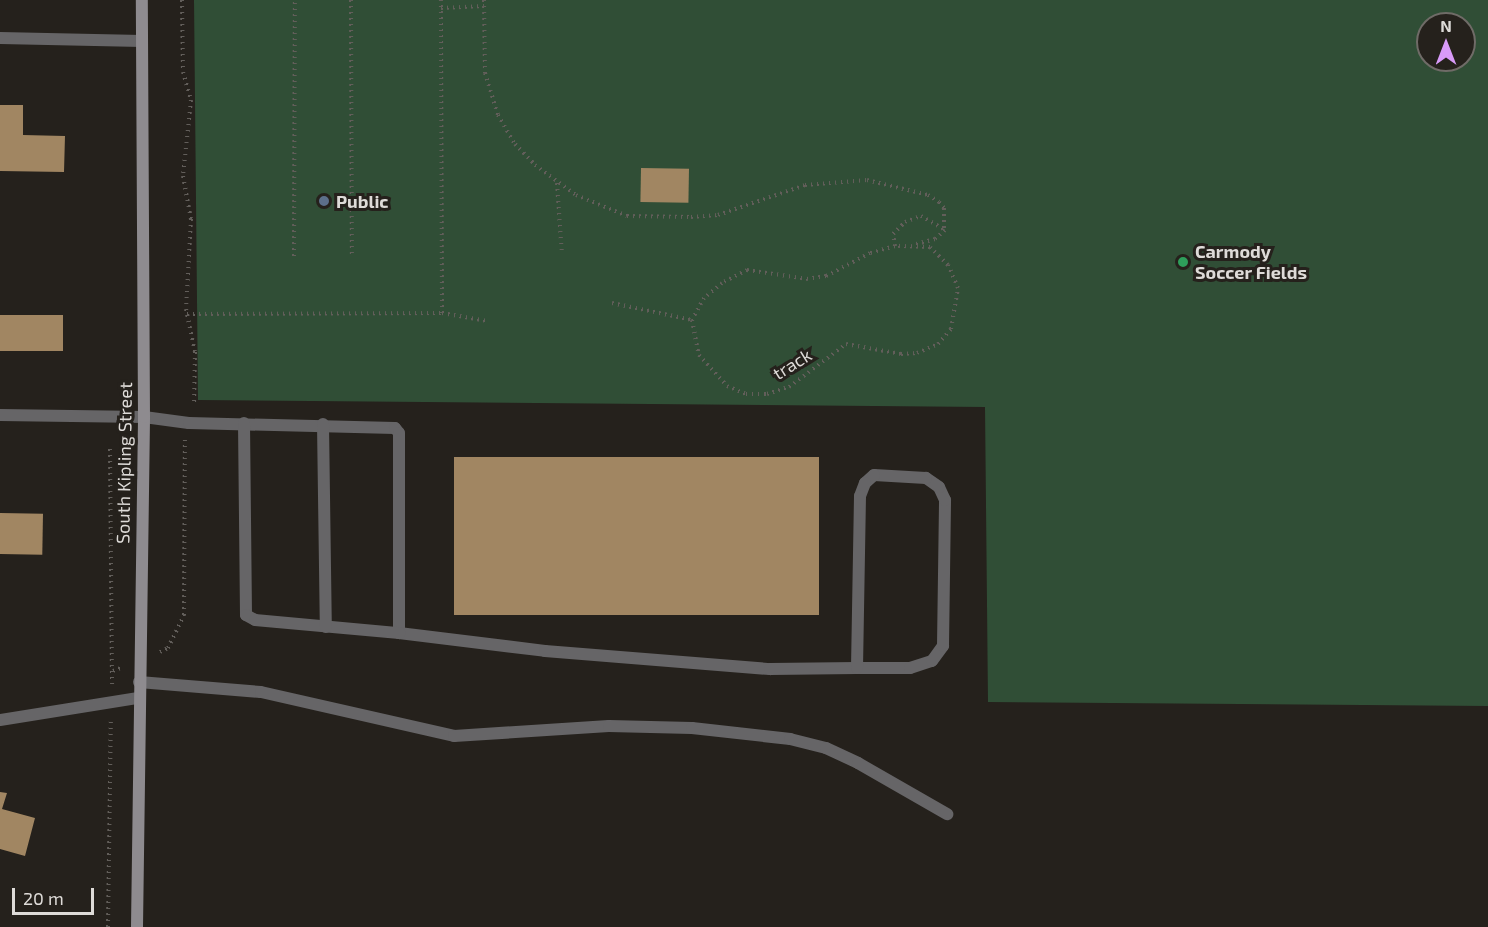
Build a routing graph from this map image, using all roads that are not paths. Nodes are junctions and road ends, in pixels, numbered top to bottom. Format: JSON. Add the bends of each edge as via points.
{"nodes":[{"id":1,"x":142,"y":0,"type":"edge"},
{"id":2,"x":0,"y":38,"type":"edge"},
{"id":3,"x":142,"y":40,"type":"junction"},
{"id":4,"x":0,"y":415,"type":"edge"},
{"id":5,"x":144,"y":417,"type":"junction"},
{"id":6,"x":244,"y":423,"type":"junction"},
{"id":7,"x":322,"y":424,"type":"junction"},
{"id":8,"x":326,"y":627,"type":"junction"},
{"id":9,"x":399,"y":633,"type":"junction"},
{"id":10,"x":857,"y":668,"type":"junction"},
{"id":11,"x":139,"y":682,"type":"junction"},
{"id":12,"x":138,"y":698,"type":"junction"},
{"id":13,"x":0,"y":720,"type":"edge"},
{"id":14,"x":947,"y":814,"type":"dead end"},
{"id":15,"x":137,"y":927,"type":"edge"}],
"edges":[{"from":1,"to":3,"type":"street","name":"South Kipling Street"},
{"from":2,"to":3,"type":"street"},
{"from":3,"to":5,"type":"street","name":"South Kipling Street"},
{"from":4,"to":5,"type":"street"},
{"from":5,"to":6,"type":"street","via":[[189,423]]},
{"from":5,"to":11,"type":"street","name":"South Kipling Street"},
{"from":6,"to":7,"type":"street"},
{"from":6,"to":8,"type":"street","via":[[246,615],[255,620]]},
{"from":7,"to":8,"type":"street"},
{"from":7,"to":9,"type":"street","via":[[384,424],[399,433]]},
{"from":8,"to":9,"type":"street"},
{"from":9,"to":10,"type":"street","via":[[544,651],[770,669]]},
{"from":10,"to":10,"type":"street","via":[[910,668],[932,661],[943,646],[945,500],[939,487],[926,478],[874,475],[865,483],[860,496]]},
{"from":11,"to":12,"type":"street","name":"South Kipling Street"},
{"from":11,"to":14,"type":"street","via":[[261,692],[454,736],[609,726],[790,739],[826,748]]},
{"from":12,"to":13,"type":"street"},
{"from":12,"to":15,"type":"street","name":"South Kipling Street"}]}
